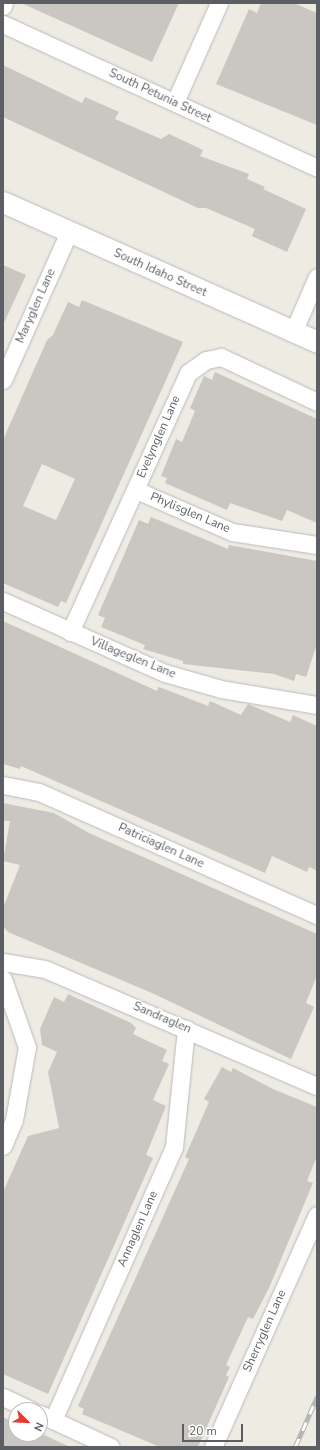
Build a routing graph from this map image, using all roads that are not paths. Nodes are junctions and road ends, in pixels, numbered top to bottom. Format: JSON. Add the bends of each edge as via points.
{"nodes":[{"id":1,"x":219,"y":3,"type":"edge"},
{"id":2,"x":3,"y":24,"type":"edge"},
{"id":3,"x":175,"y":102,"type":"junction"},
{"id":4,"x":317,"y":168,"type":"edge"},
{"id":5,"x":3,"y":202,"type":"edge"},
{"id":6,"x":69,"y":232,"type":"junction"},
{"id":7,"x":317,"y":277,"type":"edge"},
{"id":8,"x":293,"y":332,"type":"junction"},
{"id":9,"x":317,"y":342,"type":"edge"},
{"id":10,"x":3,"y":380,"type":"edge"},
{"id":11,"x":317,"y":402,"type":"edge"},
{"id":12,"x":136,"y":490,"type":"junction"},
{"id":13,"x":317,"y":545,"type":"edge"},
{"id":14,"x":3,"y":601,"type":"edge"},
{"id":15,"x":70,"y":632,"type":"junction"},
{"id":16,"x":316,"y":702,"type":"edge"},
{"id":17,"x":3,"y":785,"type":"edge"},
{"id":18,"x":317,"y":915,"type":"edge"},
{"id":19,"x":3,"y":962,"type":"edge"},
{"id":20,"x":3,"y":979,"type":"edge"},
{"id":21,"x":186,"y":1028,"type":"junction"},
{"id":22,"x":317,"y":1086,"type":"edge"},
{"id":23,"x":3,"y":1146,"type":"edge"},
{"id":24,"x":317,"y":1215,"type":"edge"},
{"id":25,"x":3,"y":1397,"type":"edge"},
{"id":26,"x":14,"y":1402,"type":"edge"},
{"id":27,"x":48,"y":1413,"type":"edge"},
{"id":28,"x":48,"y":1418,"type":"edge"},
{"id":29,"x":111,"y":1447,"type":"edge"},
{"id":30,"x":213,"y":1447,"type":"edge"}],
"edges":[{"from":1,"to":3,"type":"street"},
{"from":2,"to":3,"type":"street","name":"South Petunia Street"},
{"from":3,"to":4,"type":"street","name":"South Petunia Street"},
{"from":5,"to":6,"type":"street","name":"South Idaho Street"},
{"from":6,"to":8,"type":"street","name":"South Idaho Street"},
{"from":6,"to":10,"type":"street","name":"Maryglen Lane"},
{"from":7,"to":8,"type":"street"},
{"from":8,"to":9,"type":"street","name":"South Idaho Street"},
{"from":11,"to":12,"type":"street","name":"Evelynglen Lane","via":[[220,358],[206,360],[188,373]]},
{"from":12,"to":13,"type":"street","name":"Phylisglen Lane","via":[[232,532]]},
{"from":12,"to":15,"type":"street","name":"Evelynglen Lane"},
{"from":14,"to":15,"type":"street","name":"Villageglen Lane"},
{"from":15,"to":16,"type":"street","name":"Villageglen Lane","via":[[165,673],[221,689]]},
{"from":17,"to":18,"type":"street","name":"Patriciaglen Lane","via":[[39,792]]},
{"from":19,"to":21,"type":"street","name":"Sandraglen","via":[[44,969]]},
{"from":20,"to":23,"type":"street","via":[[27,1047],[14,1120]]},
{"from":21,"to":22,"type":"street","name":"Sandraglen"},
{"from":21,"to":27,"type":"street","name":"Annaglen Lane","via":[[174,1147]]},
{"from":24,"to":30,"type":"street","name":"Sherryglen Lane"},
{"from":25,"to":26,"type":"street"},
{"from":28,"to":29,"type":"street"}]}
